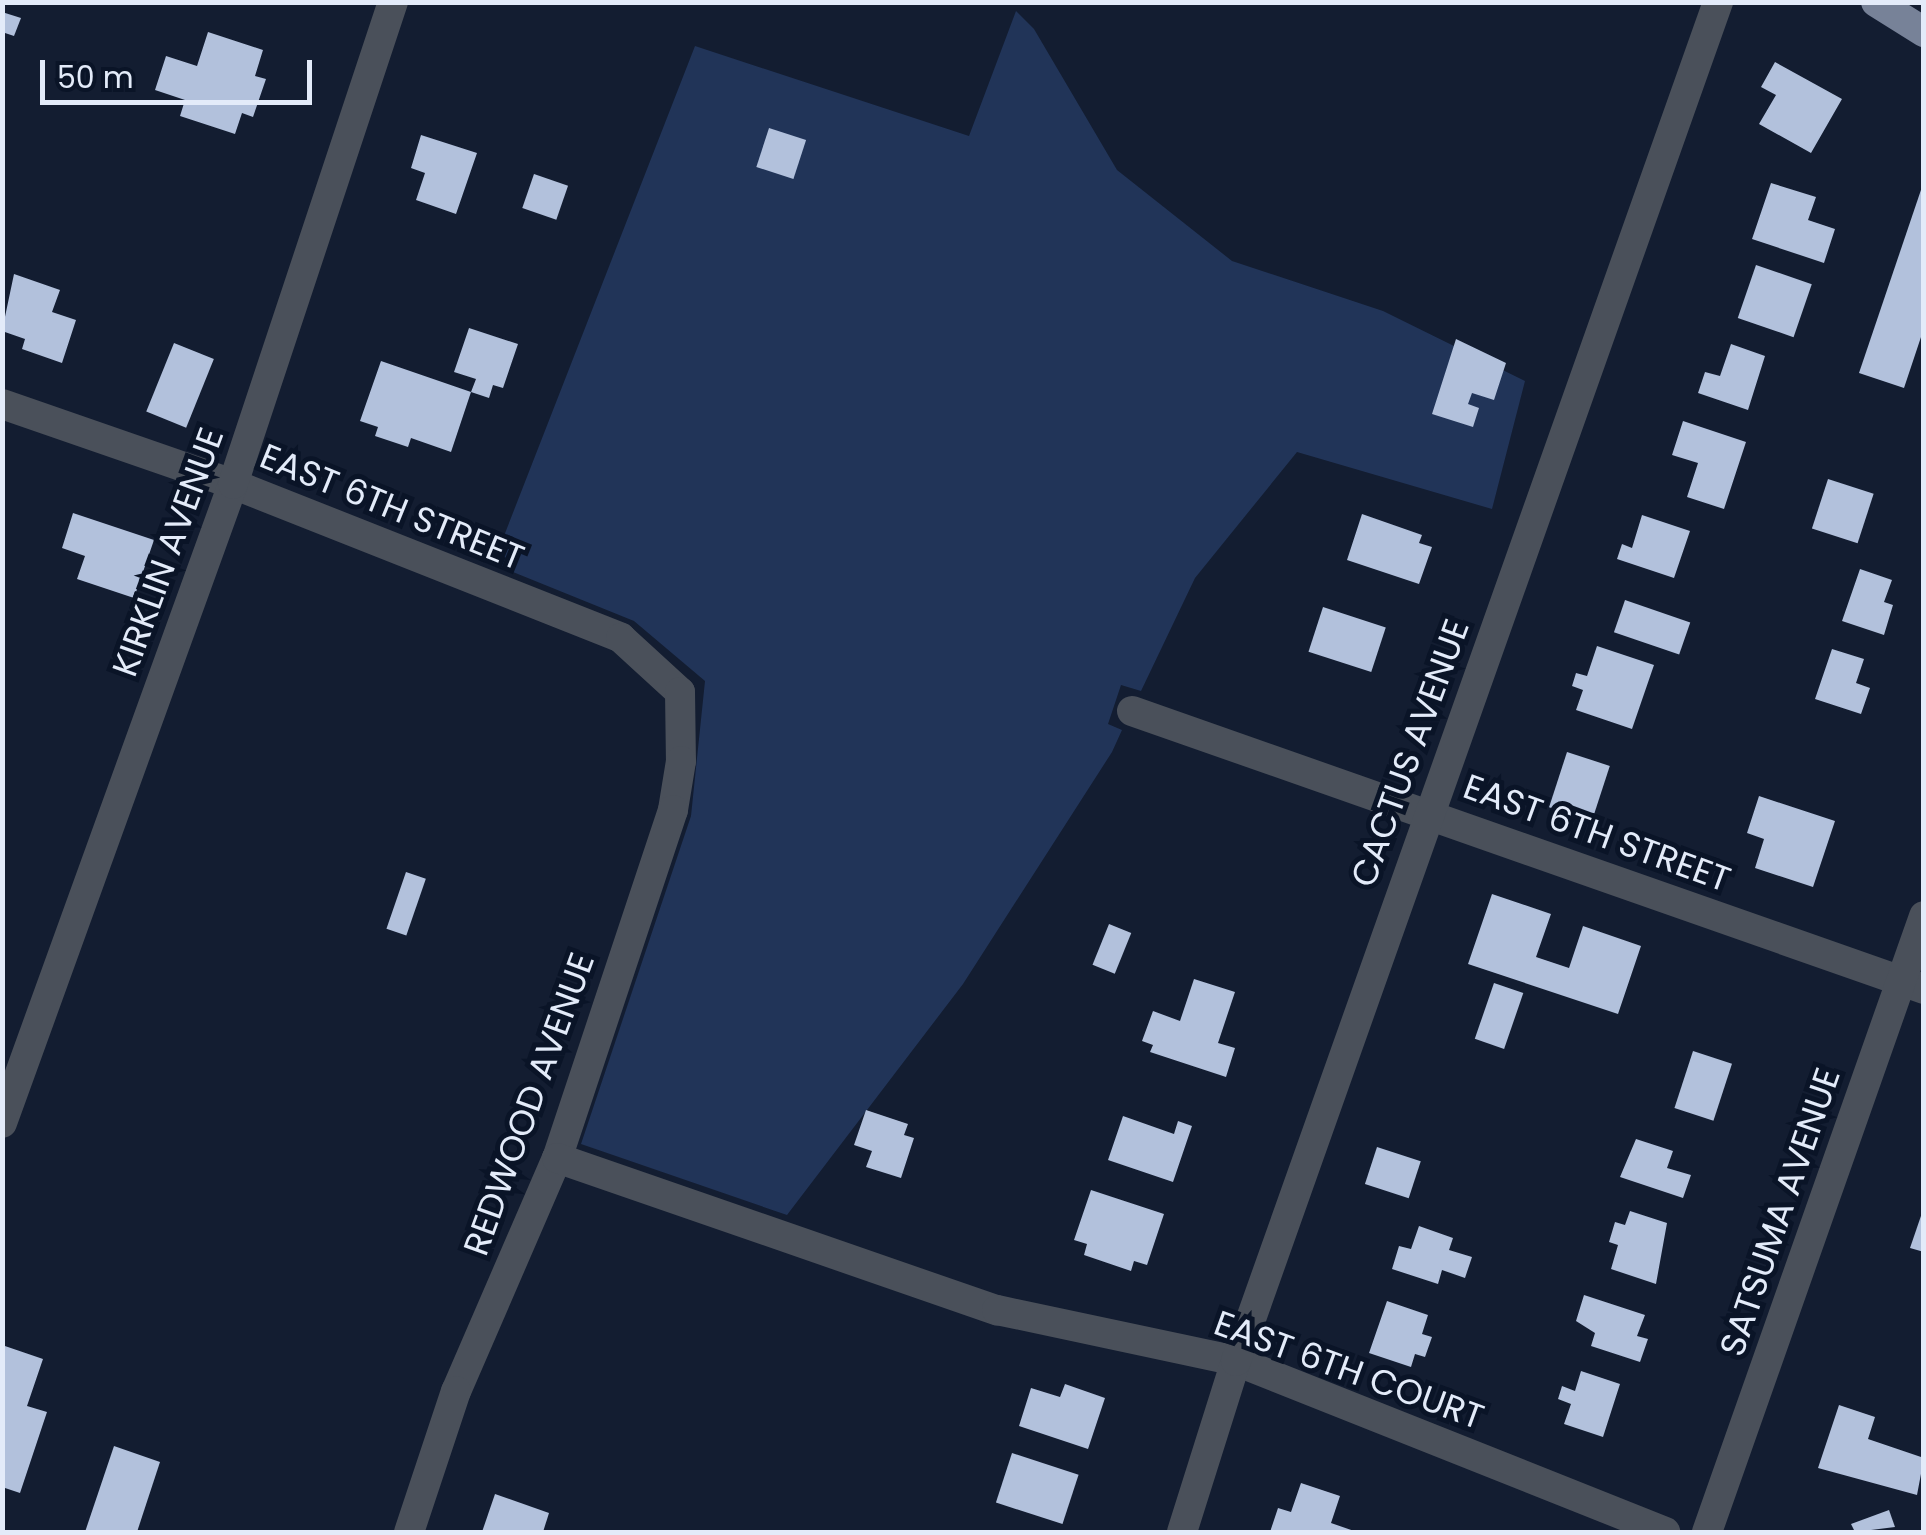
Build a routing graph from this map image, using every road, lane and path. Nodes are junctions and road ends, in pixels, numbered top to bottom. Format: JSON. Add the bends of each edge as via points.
{"nodes":[{"id":1,"x":394,"y":2,"type":"edge"},
{"id":2,"x":1718,"y":2,"type":"edge"},
{"id":3,"x":1876,"y":2,"type":"edge"},
{"id":4,"x":1924,"y":32,"type":"edge"},
{"id":5,"x":2,"y":404,"type":"edge"},
{"id":6,"x":233,"y":484,"type":"junction"},
{"id":7,"x":680,"y":692,"type":"joint"},
{"id":8,"x":1132,"y":710,"type":"dead end"},
{"id":9,"x":1428,"y":812,"type":"junction"},
{"id":10,"x":1924,"y":916,"type":"edge"},
{"id":11,"x":1912,"y":984,"type":"edge"},
{"id":12,"x":2,"y":1123,"type":"edge"},
{"id":13,"x":557,"y":1158,"type":"junction"},
{"id":14,"x":1236,"y":1361,"type":"junction"},
{"id":15,"x":409,"y":1532,"type":"edge"},
{"id":16,"x":1182,"y":1532,"type":"edge"},
{"id":17,"x":1665,"y":1532,"type":"edge"},
{"id":18,"x":1706,"y":1532,"type":"edge"}],
"edges":[{"from":1,"to":6,"type":"street","name":"KIRKLIN AVENUE"},
{"from":2,"to":9,"type":"street","name":"CACTUS AVENUE"},
{"from":3,"to":4,"type":"main road"},
{"from":5,"to":6,"type":"street","name":"EAST 6TH STREET"},
{"from":6,"to":7,"type":"street","name":"EAST 6TH STREET","via":[[622,638]]},
{"from":6,"to":12,"type":"street","name":"KIRKLIN AVENUE"},
{"from":7,"to":13,"type":"street","name":"REDWOOD AVENUE","via":[[682,761],[673,810]]},
{"from":8,"to":9,"type":"street","name":"EAST 6TH STREET"},
{"from":9,"to":11,"type":"street","name":"EAST 6TH STREET"},
{"from":9,"to":14,"type":"street","name":"CACTUS AVENUE"},
{"from":10,"to":11,"type":"street","name":"SATSUMA AVENUE"},
{"from":11,"to":18,"type":"street","name":"SATSUMA AVENUE"},
{"from":13,"to":14,"type":"street","name":"EAST 6TH COURT","via":[[997,1310]]},
{"from":13,"to":15,"type":"street","name":"REDWOOD AVENUE","via":[[456,1390]]},
{"from":14,"to":16,"type":"street","name":"CACTUS AVENUE"},
{"from":14,"to":17,"type":"street","name":"EAST 6TH COURT"}]}
